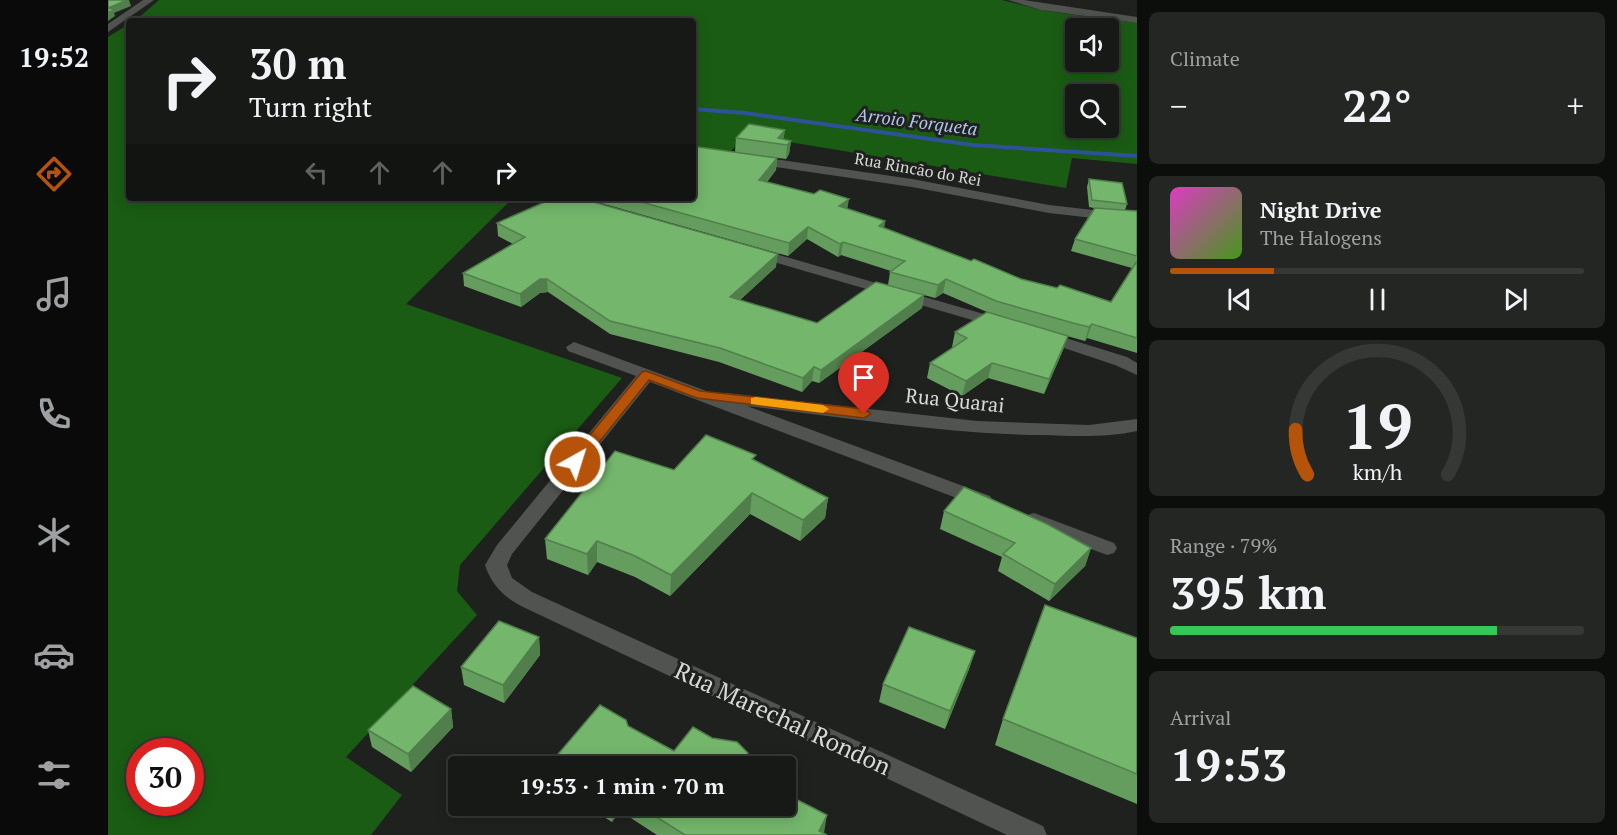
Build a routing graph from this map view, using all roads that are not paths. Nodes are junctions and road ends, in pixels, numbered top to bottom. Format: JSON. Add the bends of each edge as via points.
{"nodes":[{"id":1,"x":149,"y":0,"type":"edge"},
{"id":2,"x":1013,"y":0,"type":"edge"},
{"id":3,"x":1137,"y":20,"type":"edge"},
{"id":4,"x":108,"y":28,"type":"edge"},
{"id":5,"x":744,"y":158,"type":"edge"},
{"id":6,"x":1137,"y":219,"type":"edge"},
{"id":7,"x":743,"y":249,"type":"edge"},
{"id":8,"x":574,"y":347,"type":"dead end"},
{"id":9,"x":1137,"y":370,"type":"edge"},
{"id":10,"x":646,"y":375,"type":"junction"},
{"id":11,"x":697,"y":394,"type":"junction"},
{"id":12,"x":1137,"y":425,"type":"edge"},
{"id":13,"x":1000,"y":507,"type":"edge"},
{"id":14,"x":1022,"y":516,"type":"edge"},
{"id":15,"x":1107,"y":548,"type":"dead end"},
{"id":16,"x":1034,"y":835,"type":"edge"}],
"edges":[{"from":1,"to":4,"type":"street"},
{"from":2,"to":3,"type":"street"},
{"from":5,"to":6,"type":"street","name":"Rua Rincão do Rei","via":[[912,183],[1049,209]]},
{"from":7,"to":9,"type":"street","via":[[1019,329]]},
{"from":8,"to":10,"type":"street"},
{"from":10,"to":11,"type":"street"},
{"from":10,"to":16,"type":"street","name":"Rua Marechal Rondon","via":[[504,550],[496,565],[500,580],[509,590],[531,601]]},
{"from":11,"to":12,"type":"street","name":"Rua Quarai","via":[[1035,430],[1122,429]]},
{"from":11,"to":13,"type":"street"},
{"from":14,"to":15,"type":"street"}]}
